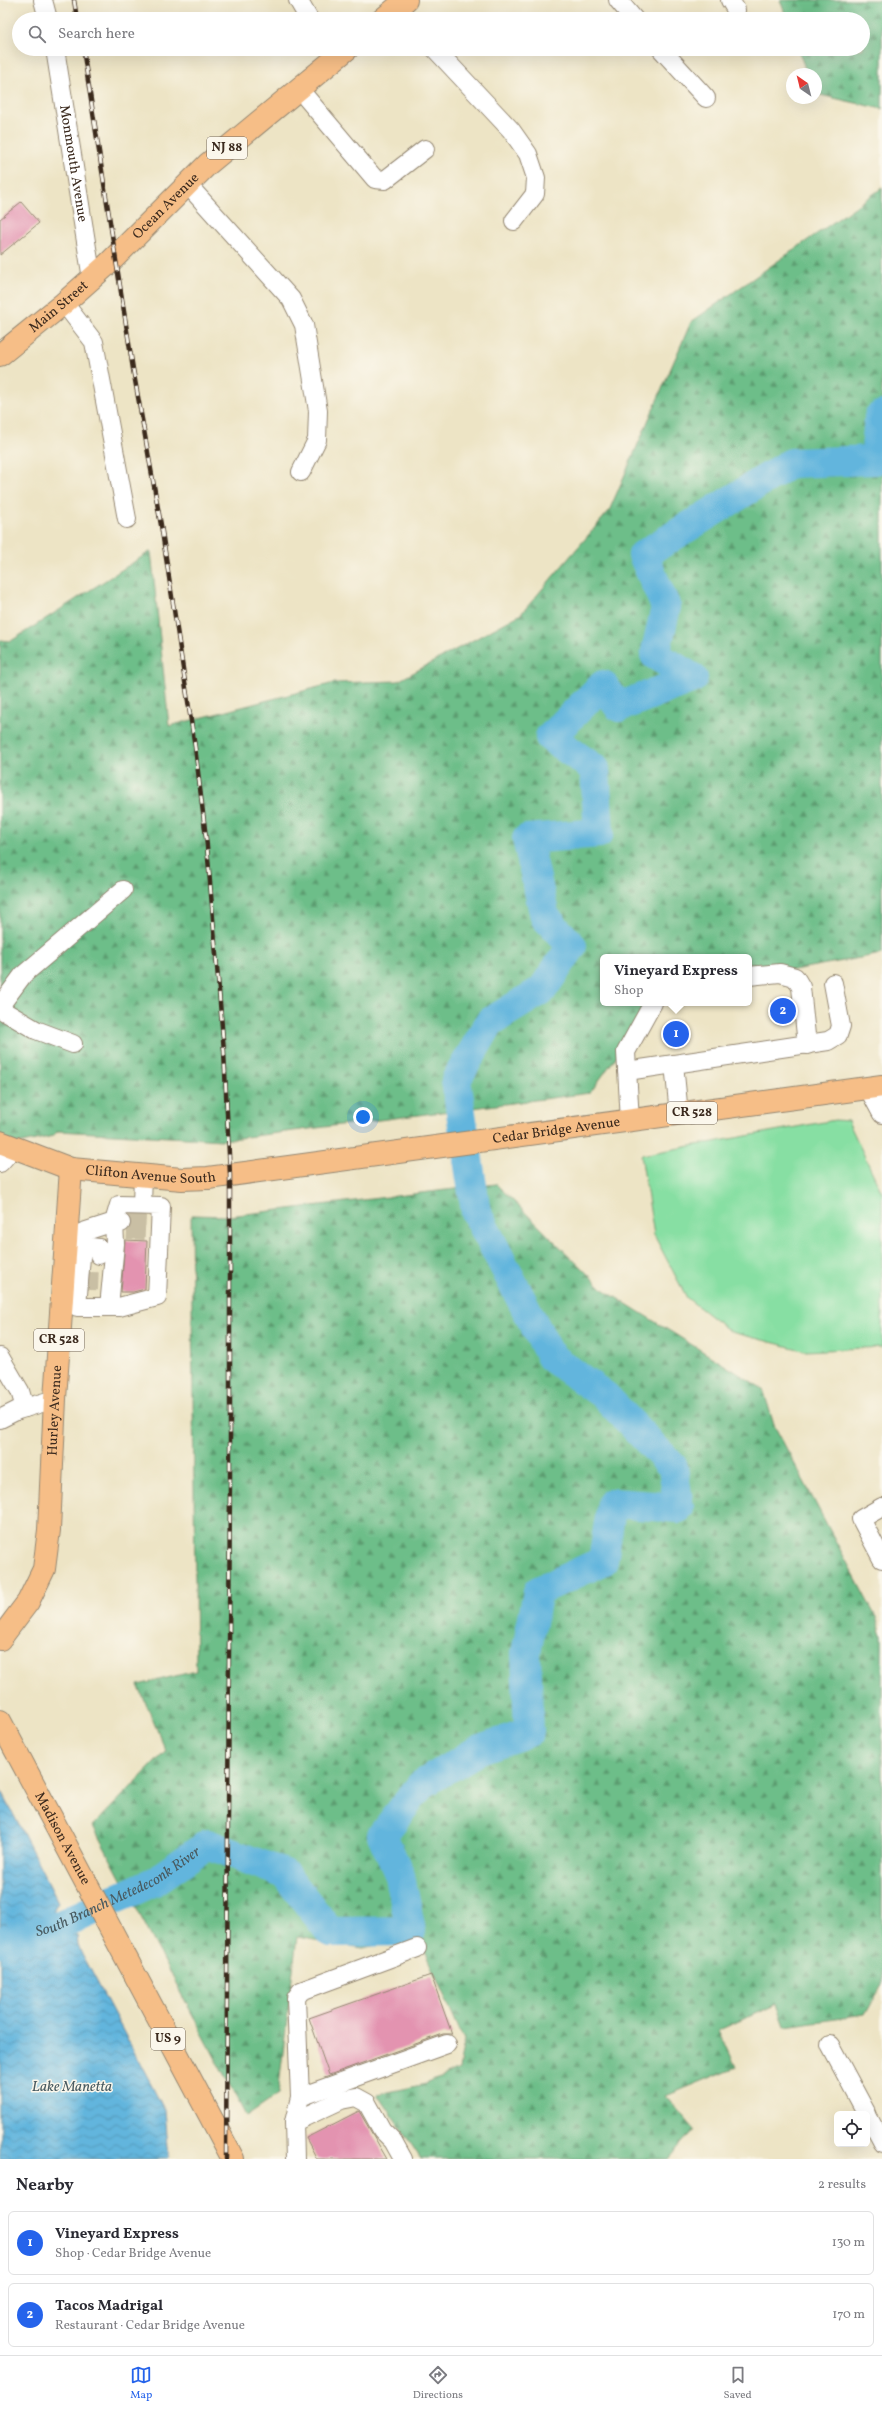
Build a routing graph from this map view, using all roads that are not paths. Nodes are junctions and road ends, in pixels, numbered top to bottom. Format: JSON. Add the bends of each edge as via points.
{"nodes":[{"id":1,"x":43,"y":0,"type":"edge"},
{"id":2,"x":298,"y":0,"type":"edge"},
{"id":3,"x":618,"y":0,"type":"edge"},
{"id":4,"x":46,"y":12,"type":"edge"},
{"id":5,"x":305,"y":12,"type":"edge"},
{"id":6,"x":628,"y":12,"type":"edge"},
{"id":7,"x":56,"y":56,"type":"edge"},
{"id":8,"x":334,"y":56,"type":"edge"},
{"id":9,"x":442,"y":56,"type":"edge"},
{"id":10,"x":667,"y":56,"type":"edge"},
{"id":11,"x":299,"y":89,"type":"junction"},
{"id":12,"x":706,"y":98,"type":"dead end"},
{"id":13,"x":425,"y":149,"type":"dead end"},
{"id":14,"x":187,"y":184,"type":"junction"},
{"id":15,"x":514,"y":221,"type":"dead end"},
{"id":16,"x":115,"y":257,"type":"joint"},
{"id":17,"x":92,"y":279,"type":"junction"},
{"id":18,"x":64,"y":303,"type":"junction"},
{"id":19,"x":0,"y":355,"type":"edge"},
{"id":20,"x":301,"y":472,"type":"dead end"},
{"id":21,"x":127,"y":519,"type":"dead end"},
{"id":22,"x":123,"y":890,"type":"dead end"},
{"id":23,"x":752,"y":976,"type":"edge"},
{"id":24,"x":833,"y":983,"type":"dead end"},
{"id":25,"x":651,"y":1006,"type":"edge"},
{"id":26,"x":0,"y":1008,"type":"edge"},
{"id":27,"x":73,"y":1044,"type":"dead end"},
{"id":28,"x":807,"y":1044,"type":"junction"},
{"id":29,"x":674,"y":1064,"type":"junction"},
{"id":30,"x":627,"y":1071,"type":"junction"},
{"id":31,"x":875,"y":1087,"type":"edge"},
{"id":32,"x":679,"y":1114,"type":"junction"},
{"id":33,"x":882,"y":1114,"type":"edge"},
{"id":34,"x":630,"y":1121,"type":"junction"},
{"id":35,"x":5,"y":1150,"type":"edge"},
{"id":36,"x":71,"y":1169,"type":"junction"},
{"id":37,"x":230,"y":1175,"type":"joint"},
{"id":38,"x":143,"y":1176,"type":"junction"},
{"id":39,"x":137,"y":1221,"type":"junction"},
{"id":40,"x":77,"y":1236,"type":"junction"},
{"id":41,"x":98,"y":1261,"type":"tunnel mouth"},
{"id":42,"x":99,"y":1299,"type":"junction"},
{"id":43,"x":69,"y":1307,"type":"junction"},
{"id":44,"x":0,"y":1356,"type":"edge"},
{"id":45,"x":55,"y":1399,"type":"junction"},
{"id":46,"x":24,"y":1408,"type":"junction"},
{"id":47,"x":0,"y":1419,"type":"edge"},
{"id":48,"x":882,"y":1507,"type":"edge"},
{"id":49,"x":882,"y":1559,"type":"edge"},
{"id":50,"x":0,"y":1639,"type":"edge"},
{"id":51,"x":0,"y":1721,"type":"edge"},
{"id":52,"x":417,"y":1948,"type":"dead end"},
{"id":53,"x":447,"y":2044,"type":"dead end"},
{"id":54,"x":830,"y":2045,"type":"dead end"},
{"id":55,"x":300,"y":2097,"type":"junction"},
{"id":56,"x":865,"y":2111,"type":"edge"},
{"id":57,"x":870,"y":2120,"type":"edge"},
{"id":58,"x":294,"y":2122,"type":"junction"},
{"id":59,"x":882,"y":2143,"type":"edge"},
{"id":60,"x":230,"y":2153,"type":"edge"},
{"id":61,"x":295,"y":2159,"type":"edge"},
{"id":62,"x":403,"y":2159,"type":"edge"}],
"edges":[{"from":1,"to":4,"type":"street"},
{"from":2,"to":5,"type":"street"},
{"from":3,"to":6,"type":"street"},
{"from":7,"to":17,"type":"street","name":"Monmouth Avenue"},
{"from":8,"to":11,"type":"main road","name":"Ocean Avenue","number":"NJ 88"},
{"from":9,"to":15,"type":"street","via":[[511,130],[528,154],[536,178],[535,194]]},
{"from":10,"to":12,"type":"street"},
{"from":11,"to":13,"type":"street","via":[[375,178],[385,180]]},
{"from":11,"to":14,"type":"main road","name":"Ocean Avenue","number":"NJ 88"},
{"from":14,"to":16,"type":"main road","name":"Ocean Avenue","number":"NJ 88"},
{"from":14,"to":20,"type":"street","via":[[291,299],[304,325],[318,412],[317,440]]},
{"from":16,"to":17,"type":"main road","name":"Main Street","number":"NJ 88"},
{"from":17,"to":18,"type":"main road","name":"Main Street","number":"NJ 88"},
{"from":18,"to":19,"type":"main road","name":"Main Street","number":"NJ 88"},
{"from":18,"to":21,"type":"street","via":[[94,342]]},
{"from":22,"to":26,"type":"street","via":[[23,975]]},
{"from":23,"to":28,"type":"street","via":[[780,973],[795,977],[801,988]]},
{"from":24,"to":28,"type":"street","via":[[841,1026],[838,1035],[828,1042]]},
{"from":25,"to":30,"type":"street","via":[[626,1052]]},
{"from":26,"to":27,"type":"street","via":[[36,1030]]},
{"from":28,"to":29,"type":"street"},
{"from":29,"to":30,"type":"street"},
{"from":29,"to":32,"type":"street"},
{"from":30,"to":34,"type":"street"},
{"from":31,"to":32,"type":"main road","name":"Cedar Bridge Avenue","number":"CR 528"},
{"from":31,"to":33,"type":"street"},
{"from":32,"to":34,"type":"main road","name":"Cedar Bridge Avenue","number":"CR 528"},
{"from":34,"to":37,"type":"main road","name":"Cedar Bridge Avenue","number":"CR 528","via":[[370,1154]]},
{"from":35,"to":36,"type":"main road","name":"Clifton Avenue South"},
{"from":36,"to":38,"type":"main road","name":"Clifton Avenue South","number":"CR 528"},
{"from":36,"to":40,"type":"main road","name":"Hurley Avenue","number":"CR 528"},
{"from":37,"to":38,"type":"main road","name":"Clifton Avenue South","number":"CR 528","via":[[182,1179]]},
{"from":38,"to":39,"type":"street"},
{"from":39,"to":40,"type":"street"},
{"from":39,"to":42,"type":"street","via":[[115,1244]]},
{"from":39,"to":42,"type":"street","via":[[157,1297],[119,1307]]},
{"from":40,"to":41,"type":"street","via":[[99,1248]]},
{"from":40,"to":43,"type":"main road","name":"Hurley Avenue","number":"CR 528"},
{"from":42,"to":43,"type":"street"},
{"from":43,"to":45,"type":"main road","name":"Hurley Avenue","number":"CR 528"},
{"from":44,"to":46,"type":"street","via":[[20,1391]]},
{"from":45,"to":46,"type":"street"},
{"from":45,"to":50,"type":"main road","name":"Hurley Avenue","number":"CR 528","via":[[49,1530],[44,1569],[28,1602]]},
{"from":46,"to":47,"type":"street"},
{"from":48,"to":49,"type":"street","via":[[860,1519]]},
{"from":51,"to":60,"type":"main road","name":"Madison Avenue","number":"US 9"},
{"from":52,"to":55,"type":"street","via":[[301,1991],[296,1998]]},
{"from":53,"to":55,"type":"street"},
{"from":54,"to":56,"type":"street"},
{"from":55,"to":58,"type":"street"},
{"from":57,"to":59,"type":"street"},
{"from":58,"to":61,"type":"street"},
{"from":58,"to":62,"type":"street","via":[[340,2100],[356,2097],[367,2103]]}]}
